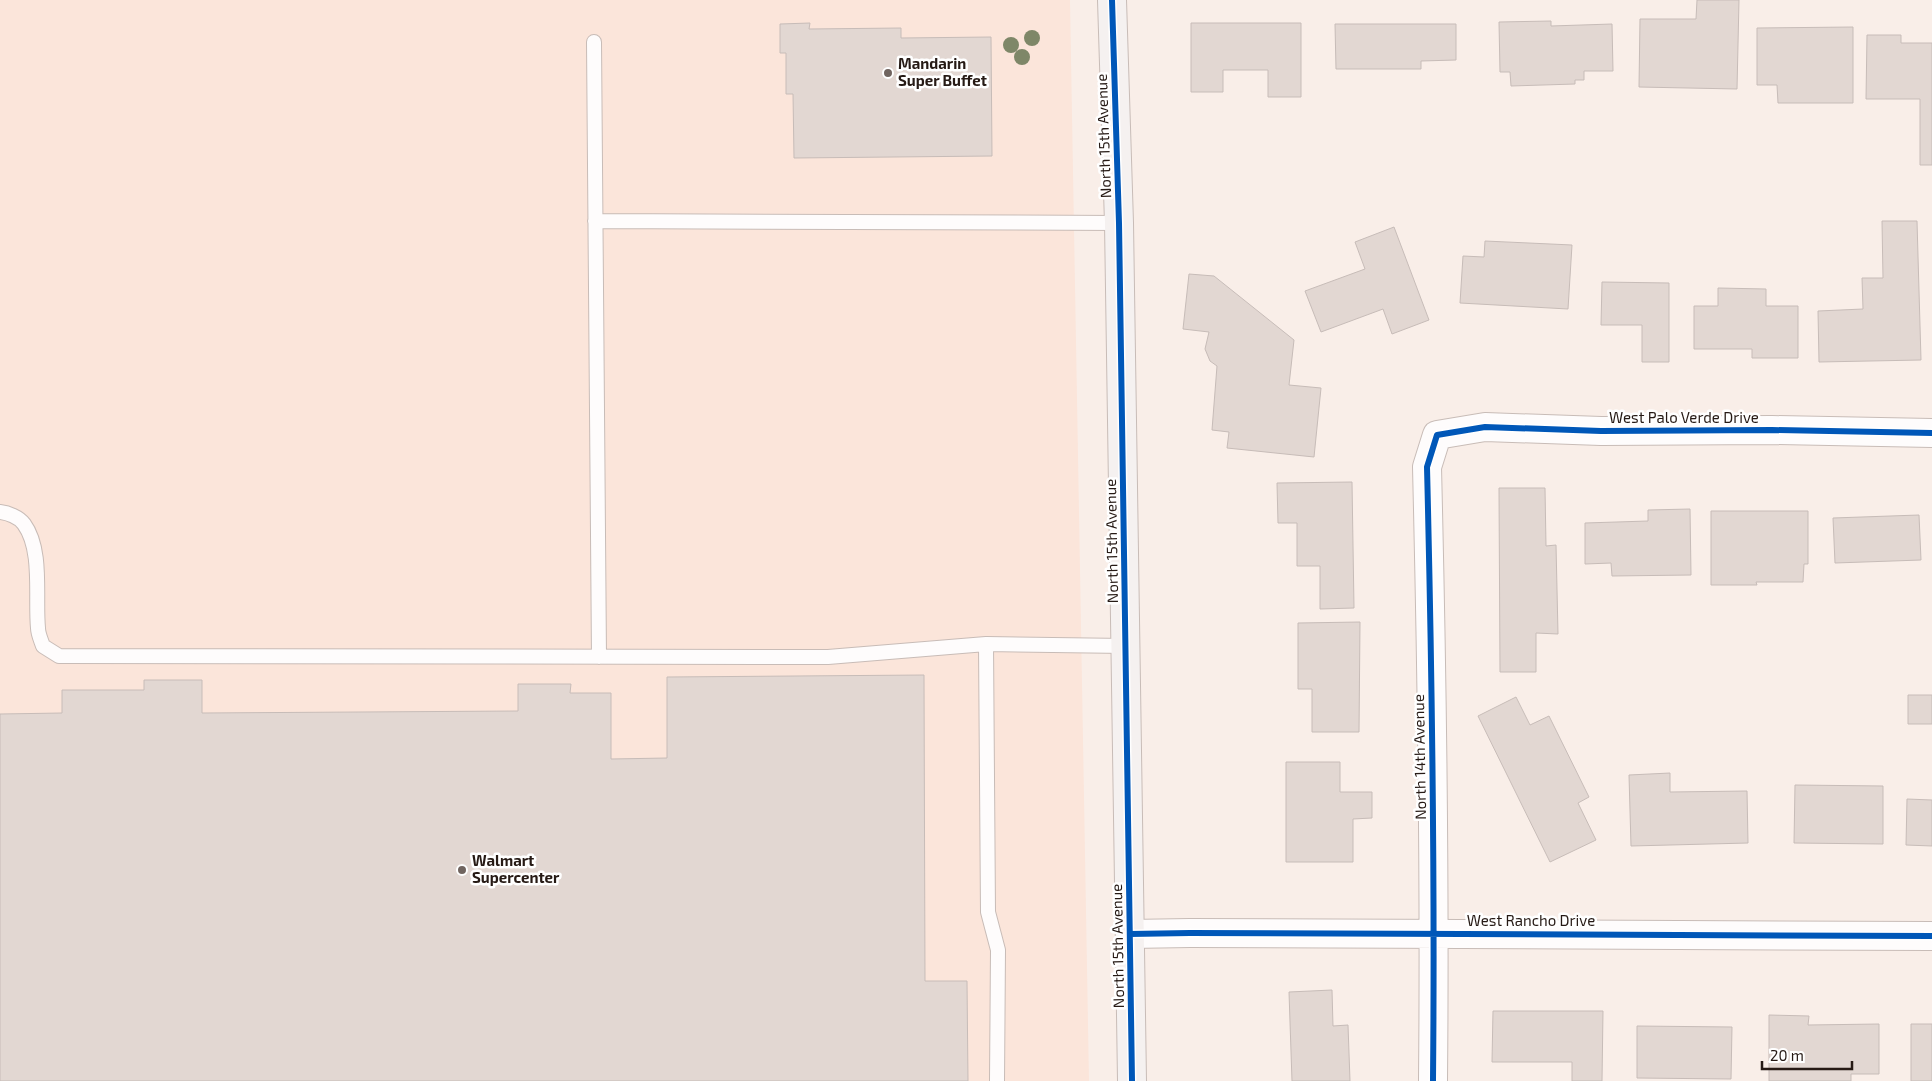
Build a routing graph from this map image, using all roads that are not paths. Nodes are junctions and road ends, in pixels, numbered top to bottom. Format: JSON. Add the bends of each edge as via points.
{"nodes":[{"id":1,"x":1112,"y":0,"type":"edge"},
{"id":2,"x":594,"y":42,"type":"dead end"},
{"id":3,"x":595,"y":221,"type":"junction"},
{"id":4,"x":1119,"y":223,"type":"junction"},
{"id":5,"x":1932,"y":434,"type":"edge"},
{"id":6,"x":1437,"y":435,"type":"joint"},
{"id":7,"x":0,"y":512,"type":"edge"},
{"id":8,"x":986,"y":644,"type":"junction"},
{"id":9,"x":1126,"y":646,"type":"junction"},
{"id":10,"x":599,"y":657,"type":"junction"},
{"id":11,"x":1434,"y":933,"type":"junction"},
{"id":12,"x":1130,"y":934,"type":"junction"},
{"id":13,"x":1932,"y":936,"type":"edge"},
{"id":14,"x":996,"y":1081,"type":"edge"},
{"id":15,"x":1132,"y":1081,"type":"edge"},
{"id":16,"x":1433,"y":1081,"type":"edge"}],
"edges":[{"from":1,"to":4,"type":"street","name":"North 15th Avenue"},
{"from":2,"to":3,"type":"lane"},
{"from":3,"to":4,"type":"lane"},
{"from":3,"to":10,"type":"lane"},
{"from":4,"to":9,"type":"street","name":"North 15th Avenue"},
{"from":5,"to":6,"type":"street","name":"West Palo Verde Drive","via":[[1485,427]]},
{"from":6,"to":11,"type":"street","name":"North 14th Avenue","via":[[1427,468]]},
{"from":7,"to":10,"type":"lane","via":[[23,522],[33,542],[38,630],[43,646],[59,656]]},
{"from":8,"to":9,"type":"lane"},
{"from":8,"to":10,"type":"lane","via":[[828,657]]},
{"from":8,"to":14,"type":"lane","via":[[988,912],[998,950]]},
{"from":9,"to":12,"type":"street","name":"North 15th Avenue"},
{"from":11,"to":12,"type":"street","name":"West Rancho Drive"},
{"from":11,"to":13,"type":"street","name":"West Rancho Drive"},
{"from":11,"to":16,"type":"street","name":"North 14th Avenue"},
{"from":12,"to":15,"type":"street","name":"North 15th Avenue"}]}
